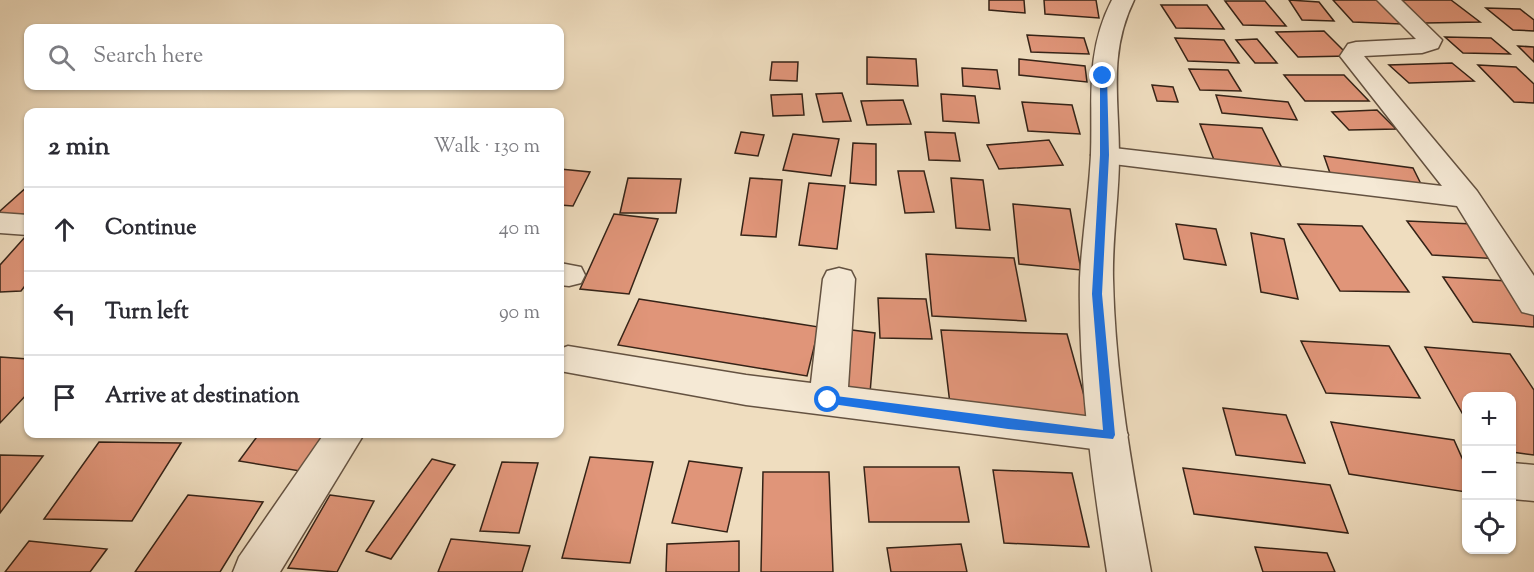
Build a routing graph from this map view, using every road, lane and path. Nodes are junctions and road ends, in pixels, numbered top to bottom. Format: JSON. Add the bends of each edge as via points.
{"nodes":[{"id":1,"x":1123,"y":0,"type":"edge"},
{"id":2,"x":1388,"y":0,"type":"edge"},
{"id":3,"x":1105,"y":155,"type":"junction"},
{"id":4,"x":1467,"y":198,"type":"junction"},
{"id":5,"x":0,"y":223,"type":"edge"},
{"id":6,"x":24,"y":225,"type":"edge"},
{"id":7,"x":838,"y":279,"type":"dead end"},
{"id":8,"x":1534,"y":303,"type":"edge"},
{"id":9,"x":567,"y":360,"type":"dead end"},
{"id":10,"x":828,"y":400,"type":"junction"},
{"id":11,"x":1109,"y":435,"type":"junction"},
{"id":12,"x":342,"y":438,"type":"edge"},
{"id":13,"x":1516,"y":481,"type":"edge"},
{"id":14,"x":1534,"y":483,"type":"edge"},
{"id":15,"x":255,"y":572,"type":"edge"},
{"id":16,"x":1129,"y":572,"type":"edge"}],
"edges":[{"from":1,"to":3,"type":"street","via":[[1105,45]]},
{"from":2,"to":4,"type":"street","via":[[1430,43],[1356,49],[1352,56]]},
{"from":3,"to":4,"type":"street"},
{"from":3,"to":11,"type":"street","via":[[1097,294]]},
{"from":4,"to":8,"type":"street"},
{"from":5,"to":6,"type":"street"},
{"from":7,"to":10,"type":"street"},
{"from":9,"to":10,"type":"street"},
{"from":10,"to":11,"type":"street"},
{"from":11,"to":16,"type":"street"},
{"from":12,"to":15,"type":"street"},
{"from":13,"to":14,"type":"street"}]}
